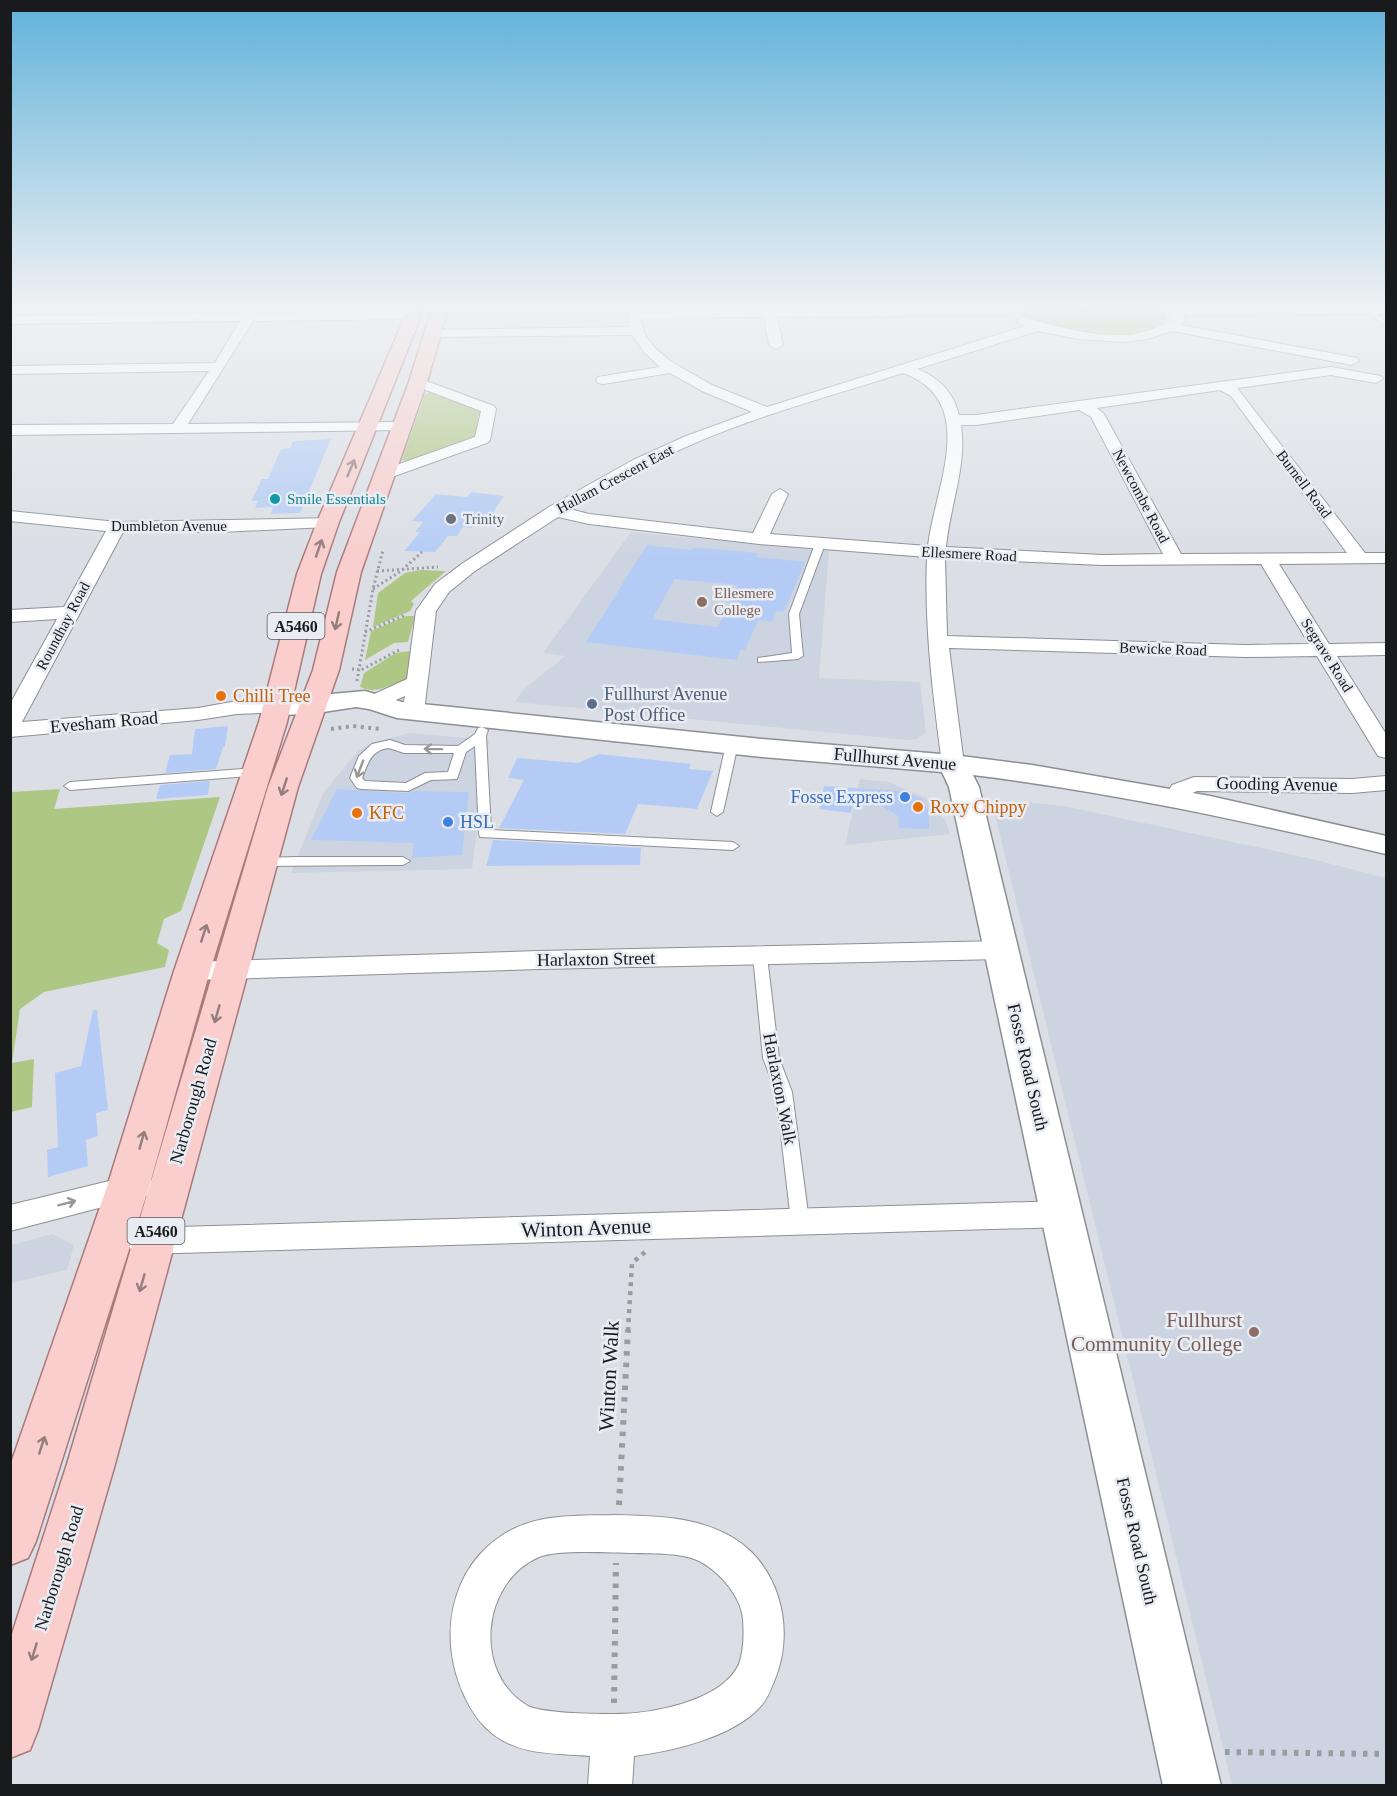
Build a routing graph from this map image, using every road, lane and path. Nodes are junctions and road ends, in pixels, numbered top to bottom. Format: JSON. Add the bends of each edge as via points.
{"nodes":[{"id":1,"x":204,"y":389,"type":"edge"},
{"id":2,"x":383,"y":389,"type":"edge"},
{"id":3,"x":415,"y":389,"type":"edge"},
{"id":4,"x":436,"y":389,"type":"edge"},
{"id":5,"x":715,"y":389,"type":"edge"},
{"id":6,"x":840,"y":389,"type":"edge"},
{"id":7,"x":941,"y":389,"type":"edge"},
{"id":8,"x":1203,"y":389,"type":"edge"},
{"id":9,"x":1228,"y":389,"type":"edge"},
{"id":10,"x":1083,"y":406,"type":"junction"},
{"id":11,"x":766,"y":412,"type":"junction"},
{"id":12,"x":953,"y":420,"type":"junction"},
{"id":13,"x":368,"y":427,"type":"junction"},
{"id":14,"x":400,"y":427,"type":"junction"},
{"id":15,"x":178,"y":428,"type":"junction"},
{"id":16,"x":10,"y":430,"type":"edge"},
{"id":17,"x":383,"y":475,"type":"junction"},
{"id":18,"x":780,"y":494,"type":"dead end"},
{"id":19,"x":555,"y":511,"type":"junction"},
{"id":20,"x":10,"y":516,"type":"edge"},
{"id":21,"x":328,"y":522,"type":"junction"},
{"id":22,"x":117,"y":527,"type":"junction"},
{"id":23,"x":759,"y":538,"type":"junction"},
{"id":24,"x":820,"y":544,"type":"junction"},
{"id":25,"x":422,"y":552,"type":"dead end"},
{"id":26,"x":936,"y":552,"type":"junction"},
{"id":27,"x":1360,"y":558,"type":"junction"},
{"id":28,"x":1386,"y":558,"type":"edge"},
{"id":29,"x":1174,"y":560,"type":"junction"},
{"id":30,"x":1267,"y":560,"type":"junction"},
{"id":31,"x":469,"y":567,"type":"junction"},
{"id":32,"x":401,"y":571,"type":"junction"},
{"id":33,"x":349,"y":572,"type":"junction"},
{"id":34,"x":373,"y":589,"type":"dead end"},
{"id":35,"x":426,"y":611,"type":"junction"},
{"id":36,"x":71,"y":612,"type":"junction"},
{"id":37,"x":10,"y":616,"type":"edge"},
{"id":38,"x":364,"y":632,"type":"dead end"},
{"id":39,"x":939,"y":642,"type":"junction"},
{"id":40,"x":421,"y":648,"type":"junction"},
{"id":41,"x":1386,"y":649,"type":"edge"},
{"id":42,"x":1324,"y":650,"type":"junction"},
{"id":43,"x":762,"y":660,"type":"dead end"},
{"id":44,"x":361,"y":670,"type":"dead end"},
{"id":45,"x":416,"y":683,"type":"junction"},
{"id":46,"x":295,"y":706,"type":"junction"},
{"id":47,"x":396,"y":708,"type":"junction"},
{"id":48,"x":10,"y":724,"type":"edge"},
{"id":49,"x":482,"y":728,"type":"junction"},
{"id":50,"x":10,"y":730,"type":"edge"},
{"id":51,"x":732,"y":744,"type":"junction"},
{"id":52,"x":461,"y":750,"type":"junction"},
{"id":53,"x":1386,"y":751,"type":"edge"},
{"id":54,"x":953,"y":764,"type":"junction"},
{"id":55,"x":257,"y":772,"type":"junction"},
{"id":56,"x":1386,"y":783,"type":"edge"},
{"id":57,"x":70,"y":786,"type":"dead end"},
{"id":58,"x":1176,"y":799,"type":"junction"},
{"id":59,"x":717,"y":812,"type":"dead end"},
{"id":60,"x":1386,"y":845,"type":"edge"},
{"id":61,"x":733,"y":846,"type":"dead end"},
{"id":62,"x":403,"y":861,"type":"dead end"},
{"id":63,"x":262,"y":862,"type":"junction"},
{"id":64,"x":1001,"y":950,"type":"junction"},
{"id":65,"x":760,"y":956,"type":"junction"},
{"id":66,"x":211,"y":970,"type":"junction"},
{"id":67,"x":170,"y":1181,"type":"junction"},
{"id":68,"x":128,"y":1187,"type":"junction"},
{"id":69,"x":1063,"y":1214,"type":"junction"},
{"id":70,"x":10,"y":1218,"type":"edge"},
{"id":71,"x":800,"y":1221,"type":"junction"},
{"id":72,"x":650,"y":1226,"type":"junction"},
{"id":73,"x":154,"y":1240,"type":"junction"},
{"id":74,"x":110,"y":1243,"type":"junction"},
{"id":75,"x":91,"y":1464,"type":"junction"},
{"id":76,"x":18,"y":1496,"type":"edge"},
{"id":77,"x":617,"y":1536,"type":"junction"},
{"id":78,"x":10,"y":1540,"type":"edge"},
{"id":79,"x":10,"y":1730,"type":"edge"},
{"id":80,"x":614,"y":1736,"type":"junction"},
{"id":81,"x":1386,"y":1754,"type":"edge"},
{"id":82,"x":1188,"y":1768,"type":"edge"},
{"id":83,"x":610,"y":1785,"type":"edge"}],
"edges":[{"from":1,"to":15,"type":"street"},
{"from":2,"to":13,"type":"main road","name":"Narborough Road","number":"A5460"},
{"from":3,"to":14,"type":"main road","name":"Narborough Road","number":"A5460"},
{"from":4,"to":17,"type":"street","via":[[489,409],[482,440]]},
{"from":5,"to":11,"type":"street"},
{"from":6,"to":11,"type":"street","name":"Hallam Crescent East"},
{"from":7,"to":12,"type":"street","name":"Fosse Road South"},
{"from":8,"to":10,"type":"street"},
{"from":9,"to":27,"type":"street","name":"Burnell Road","via":[[1236,393]]},
{"from":10,"to":12,"type":"street"},
{"from":10,"to":29,"type":"street","name":"Newcombe Road","via":[[1097,414]]},
{"from":11,"to":19,"type":"street","name":"Hallam Crescent East","via":[[639,463]]},
{"from":12,"to":26,"type":"street","name":"Fosse Road South","via":[[956,452]]},
{"from":13,"to":14,"type":"street"},
{"from":13,"to":15,"type":"street"},
{"from":21,"to":13,"type":"main road","name":"Narborough Road","number":"A5460","one_way":true},
{"from":14,"to":17,"type":"main road","name":"Narborough Road","number":"A5460"},
{"from":15,"to":16,"type":"street"},
{"from":17,"to":33,"type":"main road","name":"Narborough Road","number":"A5460"},
{"from":18,"to":23,"type":"street"},
{"from":19,"to":23,"type":"street","name":"Ellesmere Road","via":[[589,519]]},
{"from":19,"to":31,"type":"street","name":"Hallam Crescent East"},
{"from":20,"to":22,"type":"street","name":"Dumbleton Avenue"},
{"from":21,"to":22,"type":"street","name":"Dumbleton Avenue"},
{"from":46,"to":21,"type":"main road","name":"Narborough Road","number":"A5460","one_way":true,"via":[[309,574]]},
{"from":22,"to":36,"type":"street","name":"Roundhay Road"},
{"from":23,"to":24,"type":"street","name":"Ellesmere Road"},
{"from":24,"to":26,"type":"street","name":"Ellesmere Road"},
{"from":24,"to":43,"type":"lane","via":[[794,614],[798,656]]},
{"from":25,"to":32,"type":"path"},
{"from":26,"to":29,"type":"street","name":"Ellesmere Road"},
{"from":26,"to":39,"type":"street","name":"Fosse Road South"},
{"from":27,"to":28,"type":"street","name":"Ellesmere Road"},
{"from":27,"to":30,"type":"street","name":"Ellesmere Road"},
{"from":29,"to":30,"type":"street","name":"Ellesmere Road"},
{"from":30,"to":42,"type":"street","name":"Segrave Road"},
{"from":31,"to":32,"type":"path"},
{"from":31,"to":35,"type":"street","name":"Hallam Crescent East","via":[[442,588]]},
{"from":32,"to":33,"type":"path"},
{"from":32,"to":34,"type":"path"},
{"from":33,"to":46,"type":"main road","name":"Narborough Road","number":"A5460","one_way":true,"via":[[326,670]]},
{"from":35,"to":38,"type":"path","via":[[406,614]]},
{"from":35,"to":40,"type":"street","name":"Hallam Crescent East"},
{"from":36,"to":37,"type":"street"},
{"from":36,"to":48,"type":"street","name":"Roundhay Road"},
{"from":39,"to":42,"type":"street","name":"Bewicke Road"},
{"from":39,"to":54,"type":"street","name":"Fosse Road South"},
{"from":40,"to":44,"type":"path","via":[[397,651]]},
{"from":40,"to":45,"type":"street","name":"Hallam Crescent East"},
{"from":41,"to":42,"type":"street","name":"Bewicke Road"},
{"from":42,"to":53,"type":"street","name":"Segrave Road"},
{"from":45,"to":47,"type":"street"},
{"from":45,"to":47,"type":"street","name":"Hallam Crescent East"},
{"from":46,"to":47,"type":"street","name":"Fullhurst Avenue","via":[[378,716]]},
{"from":46,"to":50,"type":"street","name":"Evesham Road","via":[[254,715],[214,718],[198,714]]},
{"from":46,"to":55,"type":"main road","name":"Narborough Road","number":"A5460"},
{"from":46,"to":63,"type":"main road","name":"Narborough Road","number":"A5460","one_way":true,"via":[[283,787]]},
{"from":47,"to":49,"type":"street","name":"Fullhurst Avenue"},
{"from":49,"to":51,"type":"street","name":"Fullhurst Avenue"},
{"from":49,"to":52,"type":"lane"},
{"from":49,"to":61,"type":"lane","via":[[485,834]]},
{"from":51,"to":54,"type":"street","name":"Fullhurst Avenue"},
{"from":51,"to":59,"type":"lane"},
{"from":52,"to":52,"type":"lane","one_way":true,"via":[[376,746],[365,756],[356,778],[361,785],[408,787],[429,776],[453,776]]},
{"from":54,"to":58,"type":"street","name":"Fullhurst Avenue"},
{"from":54,"to":64,"type":"street","name":"Fosse Road South","via":[[964,788]]},
{"from":55,"to":57,"type":"lane"},
{"from":66,"to":55,"type":"main road","name":"Narborough Road","number":"A5460","one_way":true},
{"from":56,"to":58,"type":"street","name":"Gooding Avenue","via":[[1194,784],[1180,790]]},
{"from":58,"to":60,"type":"street","name":"Fullhurst Avenue"},
{"from":62,"to":63,"type":"lane"},
{"from":63,"to":66,"type":"main road","name":"Narborough Road","number":"A5460"},
{"from":64,"to":65,"type":"street","name":"Harlaxton Street"},
{"from":64,"to":69,"type":"street","name":"Fosse Road South"},
{"from":65,"to":66,"type":"street","name":"Harlaxton Street"},
{"from":65,"to":71,"type":"lane","name":"Harlaxton Walk","via":[[771,1058],[784,1092]]},
{"from":66,"to":67,"type":"main road","name":"Narborough Road","number":"A5460","one_way":true},
{"from":68,"to":66,"type":"main road","name":"Narborough Road","number":"A5460","one_way":true},
{"from":67,"to":68,"type":"street"},
{"from":67,"to":73,"type":"main road","name":"Narborough Road","number":"A5460"},
{"from":70,"to":68,"type":"street","one_way":true},
{"from":68,"to":74,"type":"main road","name":"Narborough Road","number":"A5460"},
{"from":69,"to":71,"type":"street","name":"Winton Avenue"},
{"from":69,"to":82,"type":"street","name":"Fosse Road South"},
{"from":71,"to":72,"type":"street","name":"Winton Avenue"},
{"from":72,"to":73,"type":"street","name":"Winton Avenue"},
{"from":72,"to":77,"type":"path","name":"Winton Walk","via":[[650,1247],[632,1263]]},
{"from":73,"to":74,"type":"street","name":"Winton Avenue"},
{"from":73,"to":75,"type":"main road","name":"Narborough Road","number":"A5460","one_way":true},
{"from":76,"to":74,"type":"main road","name":"Narborough Road","number":"A5460","one_way":true},
{"from":75,"to":76,"type":"street","via":[[67,1480]]},
{"from":75,"to":79,"type":"main road","name":"Narborough Road","number":"A5460","one_way":true},
{"from":76,"to":78,"type":"main road","name":"Narborough Road","number":"A5460"},
{"from":77,"to":80,"type":"path"},
{"from":77,"to":80,"type":"street","via":[[681,1538],[707,1545],[726,1558],[757,1592],[764,1646],[759,1667],[744,1692],[723,1708],[662,1731]]},
{"from":77,"to":80,"type":"street","via":[[539,1537],[518,1547],[478,1592],[470,1639],[472,1663],[483,1688],[513,1722],[530,1730]]},
{"from":80,"to":83,"type":"street"},
{"from":81,"to":82,"type":"path"}]}
